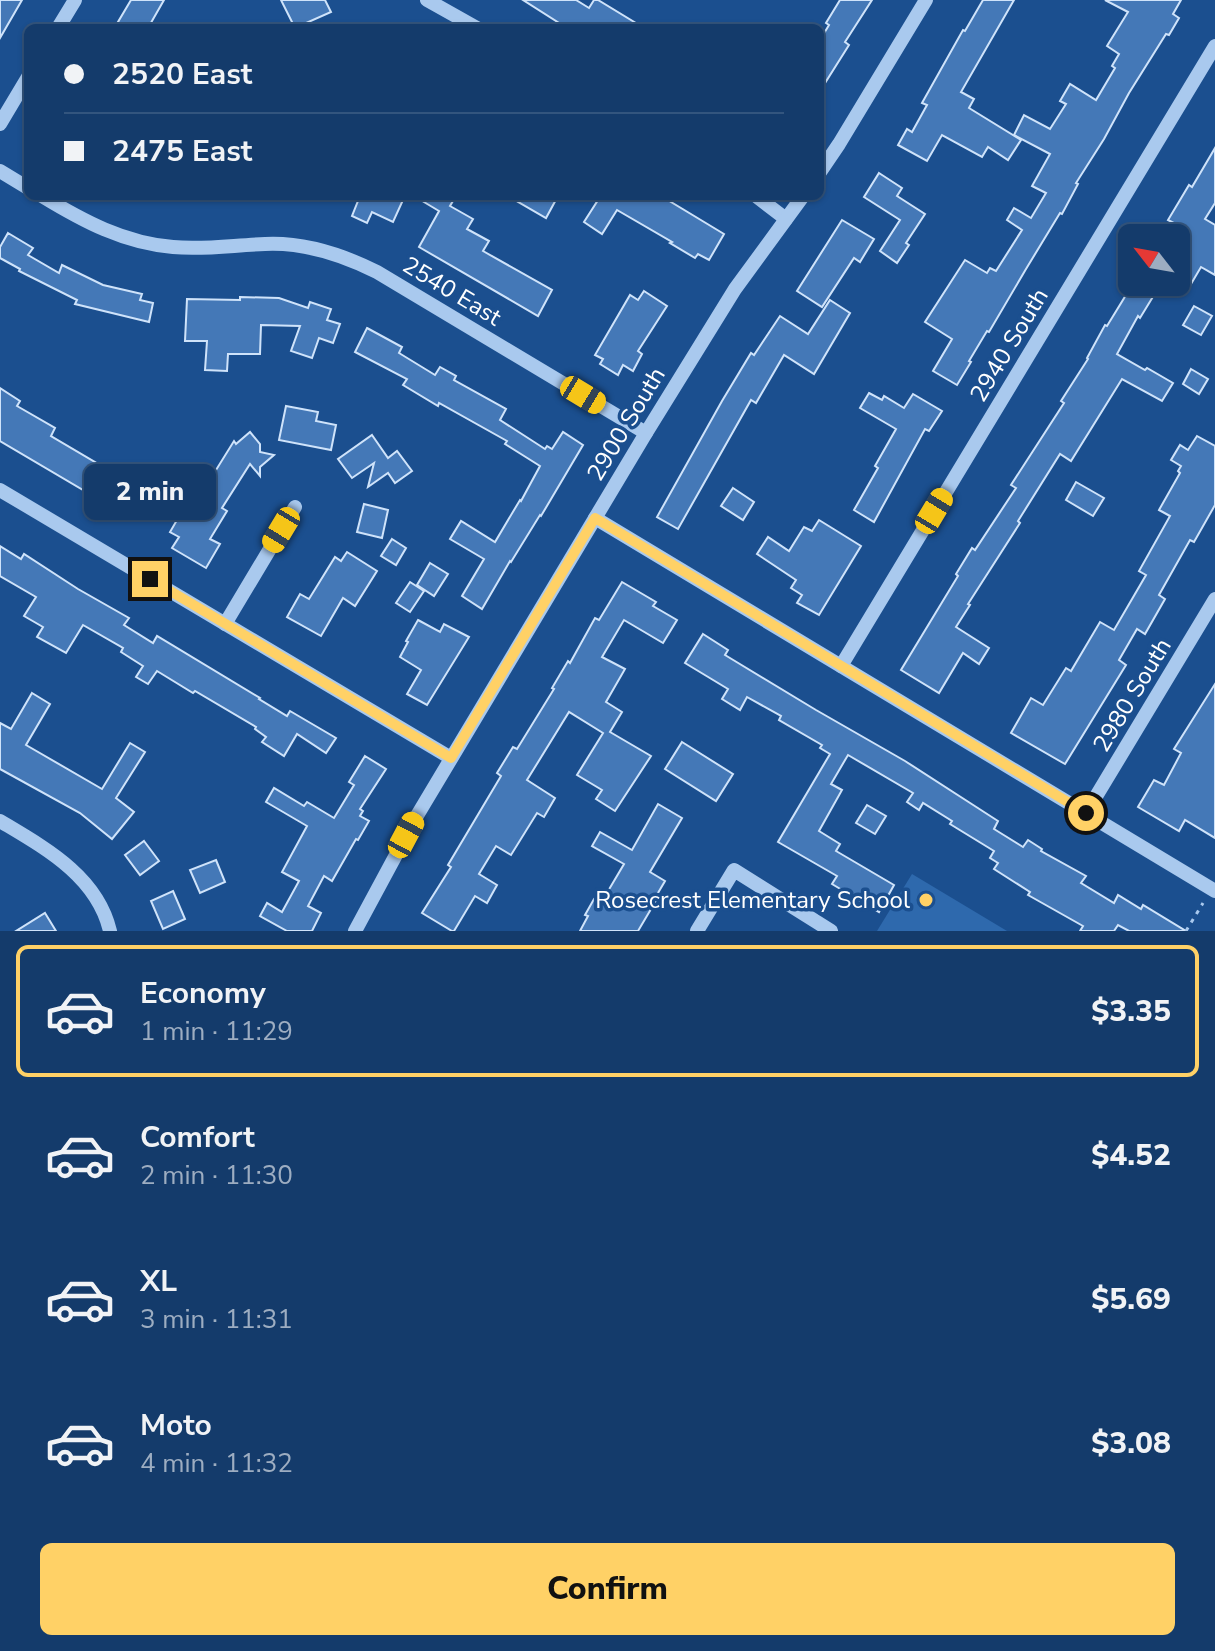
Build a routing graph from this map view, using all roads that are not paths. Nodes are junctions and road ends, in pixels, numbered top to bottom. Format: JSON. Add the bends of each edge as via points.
{"nodes":[{"id":1,"x":75,"y":0,"type":"edge"},
{"id":2,"x":427,"y":0,"type":"edge"},
{"id":3,"x":926,"y":0,"type":"edge"},
{"id":4,"x":60,"y":24,"type":"edge"},
{"id":5,"x":470,"y":24,"type":"edge"},
{"id":6,"x":1215,"y":46,"type":"edge"},
{"id":7,"x":24,"y":84,"type":"edge"},
{"id":8,"x":0,"y":124,"type":"edge"},
{"id":9,"x":824,"y":166,"type":"edge"},
{"id":10,"x":0,"y":171,"type":"edge"},
{"id":11,"x":24,"y":186,"type":"edge"},
{"id":12,"x":49,"y":200,"type":"edge"},
{"id":13,"x":761,"y":200,"type":"edge"},
{"id":14,"x":800,"y":200,"type":"edge"},
{"id":15,"x":786,"y":219,"type":"junction"},
{"id":16,"x":646,"y":433,"type":"junction"},
{"id":17,"x":0,"y":490,"type":"edge"},
{"id":18,"x":295,"y":507,"type":"dead end"},
{"id":19,"x":595,"y":518,"type":"junction"},
{"id":20,"x":1215,"y":599,"type":"edge"},
{"id":21,"x":225,"y":624,"type":"junction"},
{"id":22,"x":841,"y":666,"type":"junction"},
{"id":23,"x":451,"y":758,"type":"junction"},
{"id":24,"x":1086,"y":813,"type":"junction"},
{"id":25,"x":0,"y":821,"type":"edge"},
{"id":26,"x":1215,"y":891,"type":"edge"},
{"id":27,"x":110,"y":931,"type":"edge"},
{"id":28,"x":355,"y":931,"type":"edge"},
{"id":29,"x":697,"y":931,"type":"edge"},
{"id":30,"x":831,"y":931,"type":"edge"}],
"edges":[{"from":1,"to":4,"type":"street"},
{"from":2,"to":5,"type":"street"},
{"from":3,"to":9,"type":"street"},
{"from":6,"to":22,"type":"street","name":"2940 South"},
{"from":7,"to":8,"type":"street"},
{"from":10,"to":11,"type":"street"},
{"from":12,"to":16,"type":"street","name":"2540 East","via":[[130,239],[172,247],[284,244],[359,263]]},
{"from":13,"to":15,"type":"street"},
{"from":14,"to":15,"type":"street","name":"2900 South"},
{"from":15,"to":16,"type":"street","name":"2900 South","via":[[735,289]]},
{"from":16,"to":19,"type":"street","name":"2900 South"},
{"from":17,"to":21,"type":"street"},
{"from":18,"to":21,"type":"street"},
{"from":19,"to":22,"type":"street"},
{"from":19,"to":23,"type":"street","name":"2900 South"},
{"from":20,"to":24,"type":"street","name":"2980 South"},
{"from":21,"to":23,"type":"street"},
{"from":22,"to":24,"type":"street"},
{"from":23,"to":28,"type":"street","name":"2900 South"},
{"from":24,"to":26,"type":"street"},
{"from":25,"to":27,"type":"street","via":[[70,867],[98,902]]},
{"from":29,"to":30,"type":"street","via":[[734,870]]}]}
